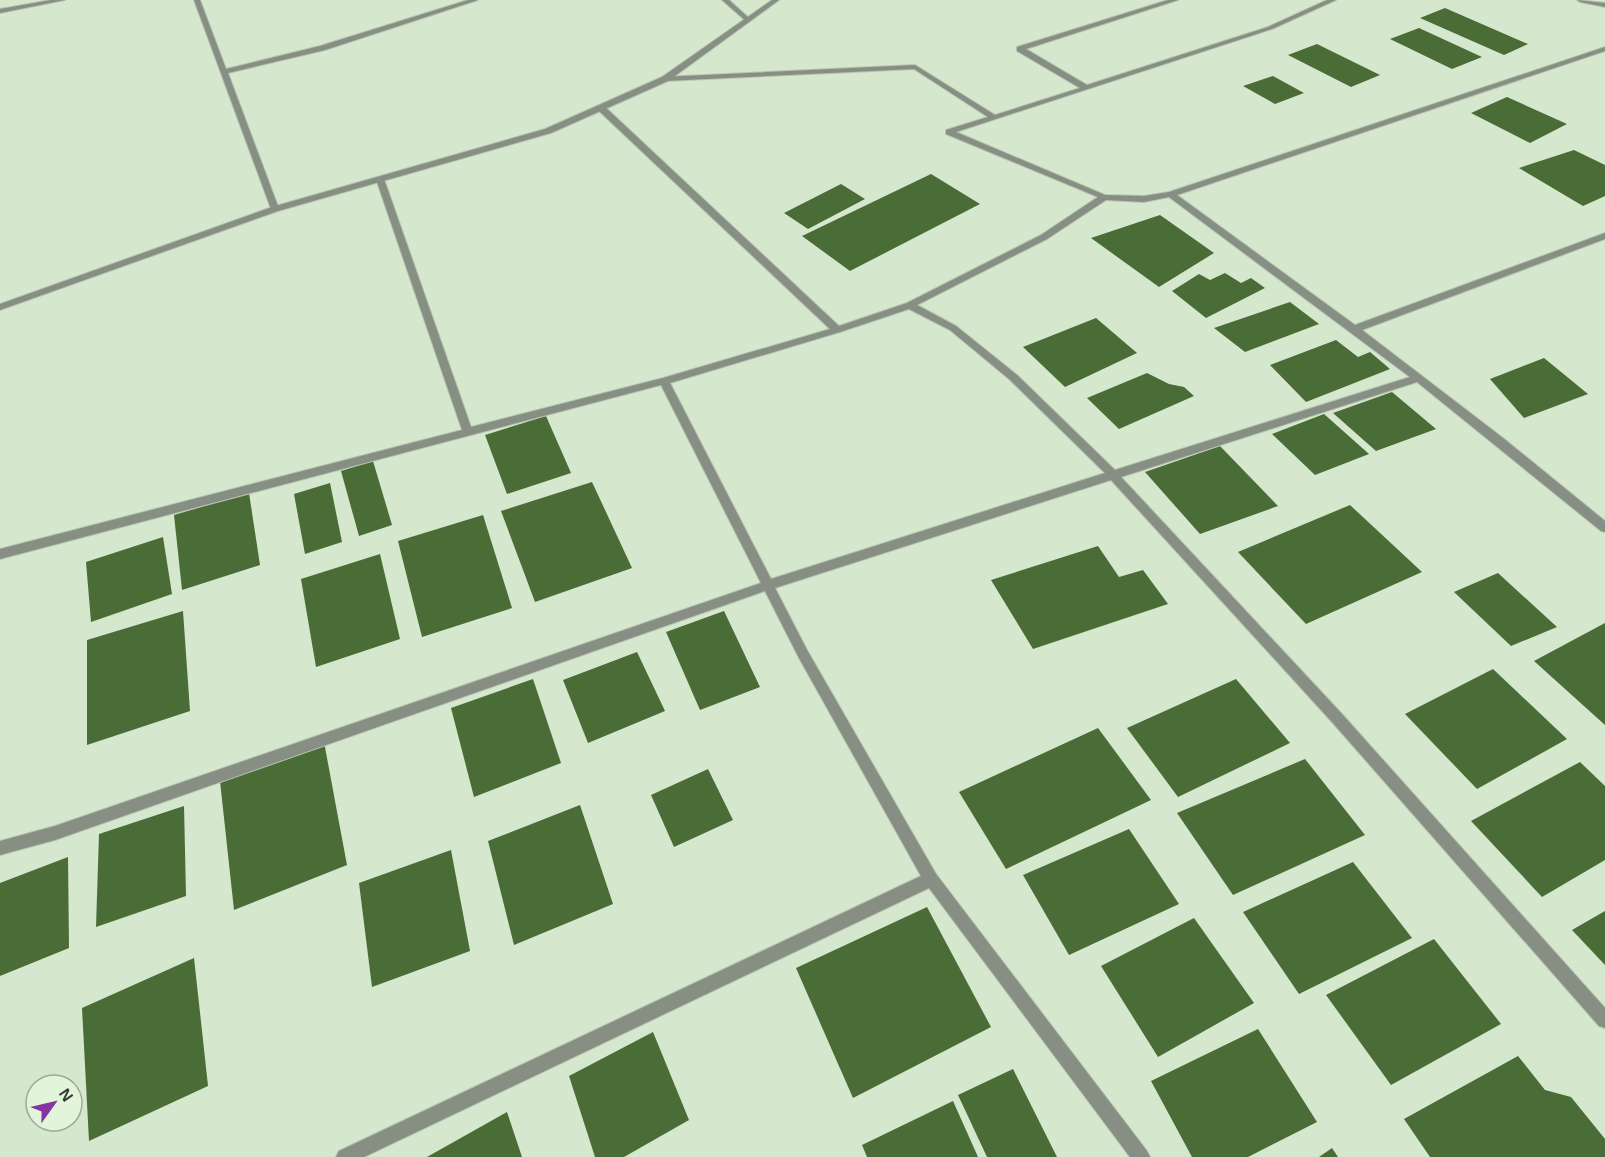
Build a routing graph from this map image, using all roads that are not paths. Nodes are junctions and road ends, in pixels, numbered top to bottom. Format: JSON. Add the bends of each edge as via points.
{"nodes":[{"id":1,"x":62,"y":0,"type":"edge"},
{"id":2,"x":197,"y":0,"type":"edge"},
{"id":3,"x":475,"y":0,"type":"edge"},
{"id":4,"x":725,"y":0,"type":"edge"},
{"id":5,"x":776,"y":0,"type":"edge"},
{"id":6,"x":1175,"y":0,"type":"edge"},
{"id":7,"x":1333,"y":0,"type":"edge"},
{"id":8,"x":1580,"y":0,"type":"edge"},
{"id":9,"x":1605,"y":5,"type":"edge"},
{"id":10,"x":0,"y":11,"type":"edge"},
{"id":11,"x":748,"y":20,"type":"junction"},
{"id":12,"x":1605,"y":49,"type":"edge"},
{"id":13,"x":224,"y":72,"type":"junction"},
{"id":14,"x":665,"y":79,"type":"junction"},
{"id":15,"x":1086,"y":88,"type":"junction"},
{"id":16,"x":601,"y":108,"type":"junction"},
{"id":17,"x":994,"y":117,"type":"junction"},
{"id":18,"x":380,"y":179,"type":"junction"},
{"id":19,"x":1171,"y":194,"type":"junction"},
{"id":20,"x":1104,"y":197,"type":"junction"},
{"id":21,"x":275,"y":209,"type":"junction"},
{"id":22,"x":1605,"y":236,"type":"edge"},
{"id":23,"x":910,"y":305,"type":"junction"},
{"id":24,"x":0,"y":307,"type":"edge"},
{"id":25,"x":1354,"y":329,"type":"junction"},
{"id":26,"x":837,"y":330,"type":"junction"},
{"id":27,"x":1417,"y":378,"type":"junction"},
{"id":28,"x":664,"y":381,"type":"junction"},
{"id":29,"x":468,"y":433,"type":"junction"},
{"id":30,"x":1113,"y":475,"type":"junction"},
{"id":31,"x":1605,"y":528,"type":"edge"},
{"id":32,"x":0,"y":554,"type":"edge"},
{"id":33,"x":768,"y":585,"type":"junction"},
{"id":34,"x":0,"y":848,"type":"edge"},
{"id":35,"x":931,"y":879,"type":"junction"},
{"id":36,"x":1605,"y":1020,"type":"edge"},
{"id":37,"x":345,"y":1157,"type":"edge"},
{"id":38,"x":1141,"y":1157,"type":"edge"}],
"edges":[{"from":1,"to":10,"type":"street"},
{"from":2,"to":13,"type":"street"},
{"from":3,"to":13,"type":"street","via":[[322,48]]},
{"from":4,"to":11,"type":"street"},
{"from":5,"to":11,"type":"street"},
{"from":6,"to":15,"type":"street","via":[[1020,49]]},
{"from":7,"to":15,"type":"street","via":[[1270,28]]},
{"from":8,"to":9,"type":"street"},
{"from":11,"to":14,"type":"street"},
{"from":12,"to":19,"type":"street"},
{"from":13,"to":21,"type":"street"},
{"from":14,"to":16,"type":"street"},
{"from":14,"to":17,"type":"street","via":[[915,67]]},
{"from":15,"to":17,"type":"street"},
{"from":16,"to":18,"type":"street","via":[[548,132]]},
{"from":16,"to":26,"type":"street"},
{"from":17,"to":20,"type":"street","via":[[949,132]]},
{"from":18,"to":21,"type":"street"},
{"from":18,"to":29,"type":"street"},
{"from":19,"to":20,"type":"street","via":[[1144,199]]},
{"from":19,"to":25,"type":"street"},
{"from":20,"to":23,"type":"street","via":[[1044,237]]},
{"from":21,"to":24,"type":"street"},
{"from":22,"to":25,"type":"street"},
{"from":23,"to":26,"type":"street"},
{"from":23,"to":30,"type":"street","via":[[952,328],[1013,377]]},
{"from":25,"to":27,"type":"street"},
{"from":26,"to":28,"type":"street"},
{"from":27,"to":30,"type":"street"},
{"from":27,"to":31,"type":"street"},
{"from":28,"to":29,"type":"street"},
{"from":28,"to":33,"type":"street"},
{"from":29,"to":32,"type":"street"},
{"from":30,"to":33,"type":"street"},
{"from":30,"to":36,"type":"street"},
{"from":33,"to":34,"type":"street","via":[[55,833]]},
{"from":33,"to":35,"type":"street"},
{"from":35,"to":37,"type":"street"},
{"from":35,"to":38,"type":"street"}]}
